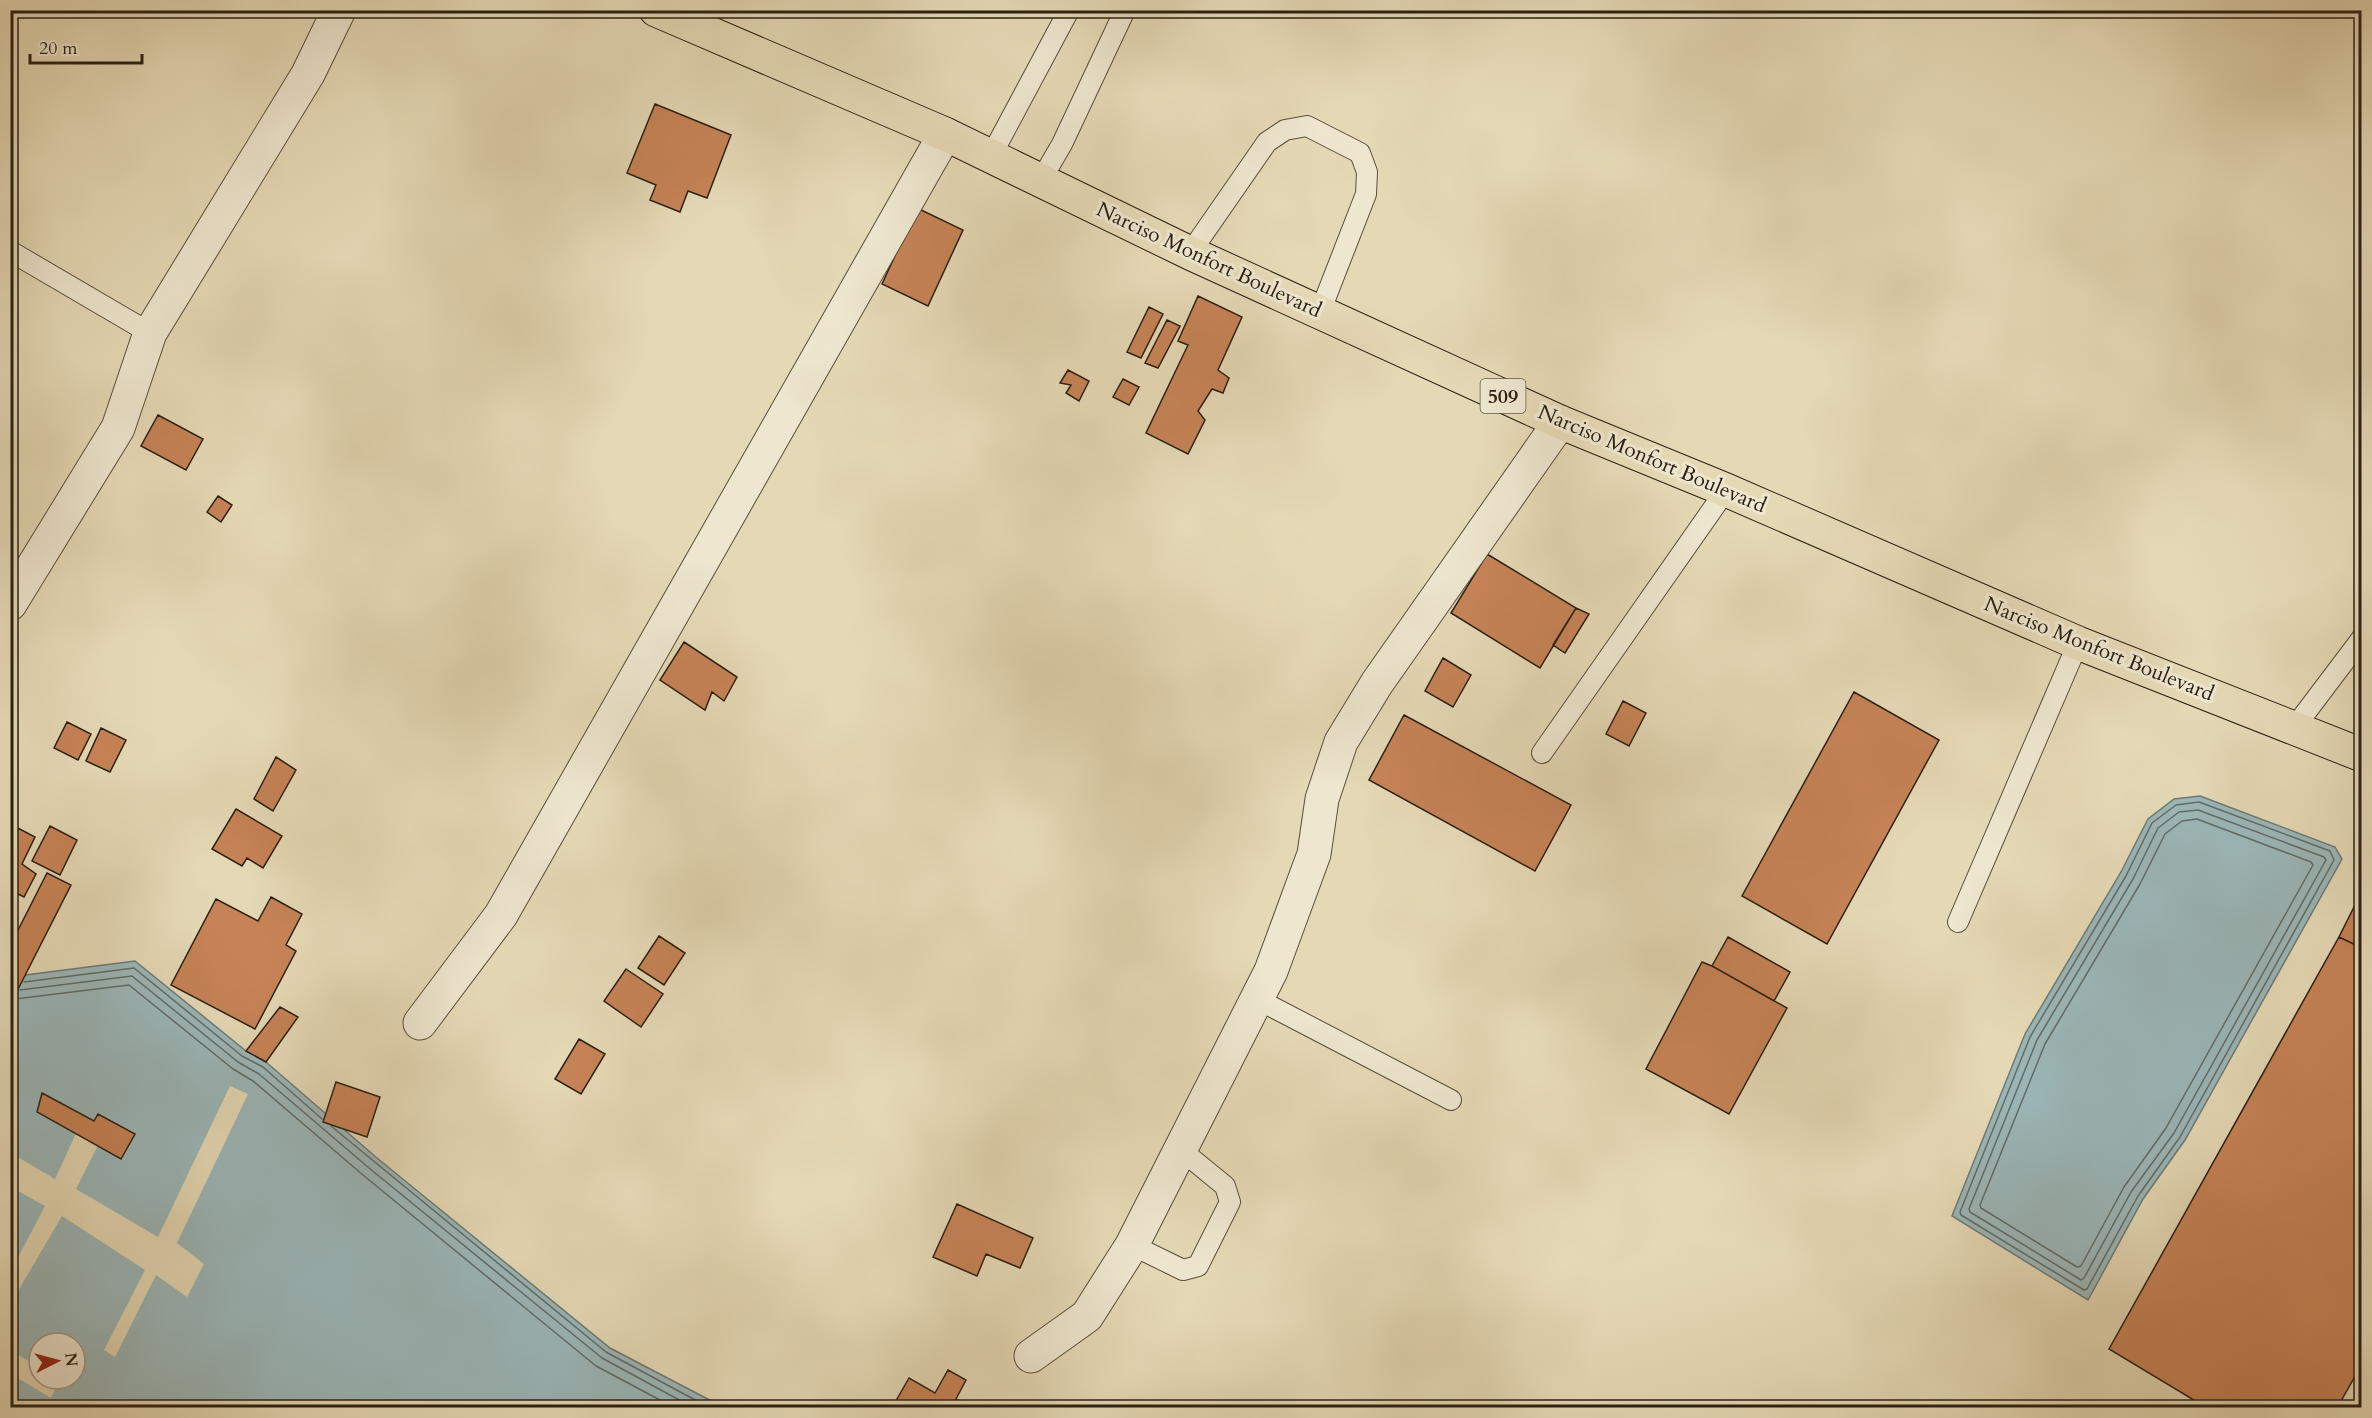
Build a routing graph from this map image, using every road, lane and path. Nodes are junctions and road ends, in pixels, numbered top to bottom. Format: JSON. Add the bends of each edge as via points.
{"nodes":[{"id":1,"x":339,"y":10,"type":"edge"},
{"id":2,"x":656,"y":10,"type":"edge"},
{"id":3,"x":1069,"y":10,"type":"edge"},
{"id":4,"x":1125,"y":10,"type":"edge"},
{"id":5,"x":945,"y":135,"type":"junction"},
{"id":6,"x":991,"y":156,"type":"junction"},
{"id":7,"x":1041,"y":180,"type":"junction"},
{"id":8,"x":10,"y":251,"type":"edge"},
{"id":9,"x":1190,"y":253,"type":"junction"},
{"id":10,"x":1320,"y":312,"type":"junction"},
{"id":11,"x":150,"y":333,"type":"junction"},
{"id":12,"x":1560,"y":422,"type":"junction"},
{"id":13,"x":1726,"y":490,"type":"junction"},
{"id":14,"x":10,"y":604,"type":"edge"},
{"id":15,"x":2361,"y":638,"type":"edge"},
{"id":16,"x":2078,"y":643,"type":"junction"},
{"id":17,"x":2294,"y":728,"type":"junction"},
{"id":18,"x":1542,"y":753,"type":"dead end"},
{"id":19,"x":2361,"y":755,"type":"edge"},
{"id":20,"x":1958,"y":922,"type":"dead end"},
{"id":21,"x":1257,"y":999,"type":"junction"},
{"id":22,"x":420,"y":1023,"type":"dead end"},
{"id":23,"x":1451,"y":1100,"type":"dead end"},
{"id":24,"x":1180,"y":1150,"type":"junction"},
{"id":25,"x":1132,"y":1245,"type":"junction"},
{"id":26,"x":1031,"y":1356,"type":"dead end"}],
"edges":[{"from":1,"to":11,"type":"street","via":[[308,74]]},
{"from":2,"to":5,"type":"main road","name":"Narciso Monfort Boulevard","number":"509"},
{"from":3,"to":6,"type":"lane"},
{"from":4,"to":7,"type":"lane"},
{"from":5,"to":6,"type":"main road","name":"Narciso Monfort Boulevard","number":"509"},
{"from":5,"to":22,"type":"street","via":[[501,915]]},
{"from":6,"to":7,"type":"main road","name":"Narciso Monfort Boulevard","number":"509"},
{"from":7,"to":9,"type":"main road","name":"Narciso Monfort Boulevard","number":"509"},
{"from":8,"to":11,"type":"lane"},
{"from":9,"to":10,"type":"main road","name":"Narciso Monfort Boulevard","number":"509"},
{"from":9,"to":10,"type":"lane","via":[[1267,142],[1285,130],[1307,126],[1360,153],[1367,172],[1366,194]]},
{"from":10,"to":12,"type":"main road","name":"Narciso Monfort Boulevard","number":"509"},
{"from":11,"to":14,"type":"street","via":[[118,428]]},
{"from":12,"to":13,"type":"main road","name":"Narciso Monfort Boulevard","number":"509"},
{"from":12,"to":21,"type":"street","via":[[1377,683],[1341,742],[1322,800],[1314,854]]},
{"from":13,"to":16,"type":"main road","name":"Narciso Monfort Boulevard","number":"509"},
{"from":13,"to":18,"type":"lane"},
{"from":15,"to":17,"type":"lane"},
{"from":16,"to":17,"type":"main road","name":"Narciso Monfort Boulevard","number":"509"},
{"from":16,"to":20,"type":"lane"},
{"from":17,"to":19,"type":"main road","name":"Narciso Monfort Boulevard","number":"509"},
{"from":21,"to":23,"type":"lane"},
{"from":21,"to":24,"type":"street"},
{"from":24,"to":25,"type":"street"},
{"from":24,"to":25,"type":"lane","via":[[1225,1186],[1230,1202],[1198,1266],[1183,1270]]},
{"from":25,"to":26,"type":"street","via":[[1087,1316]]}]}
